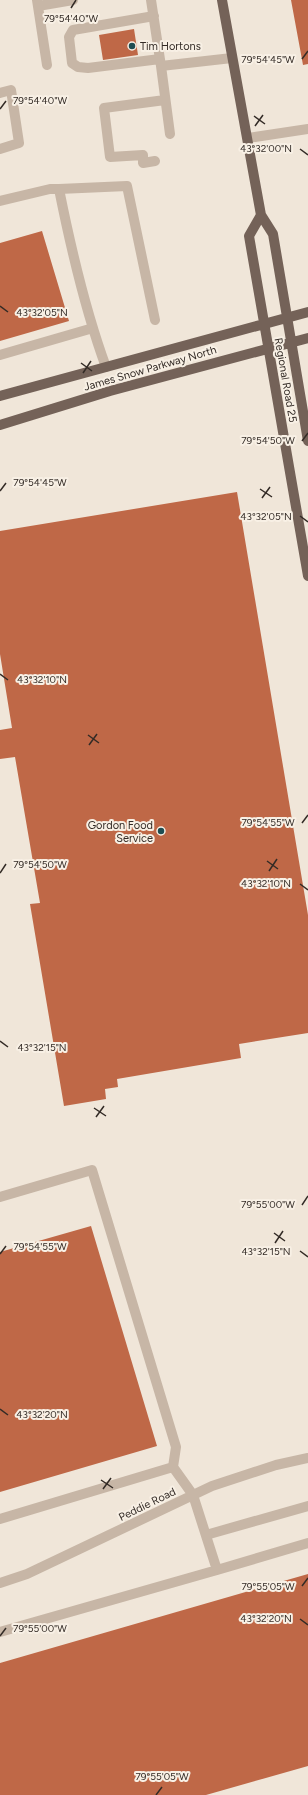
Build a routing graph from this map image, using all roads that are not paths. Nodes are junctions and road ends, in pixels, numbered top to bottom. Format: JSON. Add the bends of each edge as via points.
{"nodes":[{"id":1,"x":73,"y":0,"type":"edge"},
{"id":2,"x":151,"y":0,"type":"edge"},
{"id":3,"x":222,"y":0,"type":"edge"},
{"id":4,"x":37,"y":3,"type":"edge"},
{"id":5,"x":154,"y":16,"type":"junction"},
{"id":6,"x":232,"y":58,"type":"junction"},
{"id":7,"x":160,"y":62,"type":"junction"},
{"id":8,"x":47,"y":65,"type":"dead end"},
{"id":9,"x":0,"y":93,"type":"edge"},
{"id":10,"x":166,"y":100,"type":"junction"},
{"id":11,"x":308,"y":129,"type":"edge"},
{"id":12,"x":170,"y":134,"type":"dead end"},
{"id":13,"x":248,"y":138,"type":"junction"},
{"id":14,"x":0,"y":148,"type":"edge"},
{"id":15,"x":156,"y":162,"type":"dead end"},
{"id":16,"x":59,"y":189,"type":"junction"},
{"id":17,"x":0,"y":201,"type":"edge"},
{"id":18,"x":261,"y":215,"type":"junction"},
{"id":19,"x":308,"y":312,"type":"edge"},
{"id":20,"x":287,"y":318,"type":"junction"},
{"id":21,"x":155,"y":320,"type":"dead end"},
{"id":22,"x":264,"y":324,"type":"junction"},
{"id":23,"x":93,"y":328,"type":"junction"},
{"id":24,"x":308,"y":338,"type":"edge"},
{"id":25,"x":291,"y":342,"type":"junction"},
{"id":26,"x":268,"y":348,"type":"junction"},
{"id":27,"x":0,"y":355,"type":"edge"},
{"id":28,"x":106,"y":367,"type":"junction"},
{"id":29,"x":0,"y":396,"type":"edge"},
{"id":30,"x":0,"y":425,"type":"edge"},
{"id":31,"x":308,"y":441,"type":"edge"},
{"id":32,"x":308,"y":576,"type":"edge"},
{"id":33,"x":0,"y":1197,"type":"edge"},
{"id":34,"x":308,"y":1458,"type":"edge"},
{"id":35,"x":173,"y":1467,"type":"junction"},
{"id":36,"x":193,"y":1495,"type":"junction"},
{"id":37,"x":308,"y":1506,"type":"edge"},
{"id":38,"x":0,"y":1519,"type":"edge"},
{"id":39,"x":206,"y":1535,"type":"junction"},
{"id":40,"x":308,"y":1543,"type":"edge"},
{"id":41,"x":217,"y":1570,"type":"junction"},
{"id":42,"x":0,"y":1583,"type":"edge"},
{"id":43,"x":0,"y":1632,"type":"edge"}],
"edges":[{"from":1,"to":4,"type":"street"},
{"from":2,"to":5,"type":"street"},
{"from":3,"to":6,"type":"main road","name":"Regional Road 25"},
{"from":4,"to":8,"type":"street"},
{"from":5,"to":7,"type":"street"},
{"from":5,"to":7,"type":"street","via":[[73,30],[69,37],[72,63],[78,67],[88,68]]},
{"from":6,"to":7,"type":"street"},
{"from":6,"to":13,"type":"main road","name":"Regional Road 25"},
{"from":7,"to":10,"type":"street"},
{"from":9,"to":14,"type":"street","via":[[11,90],[19,143]]},
{"from":10,"to":12,"type":"street"},
{"from":10,"to":15,"type":"street","via":[[104,108],[110,157],[143,155],[143,163]]},
{"from":11,"to":13,"type":"street"},
{"from":13,"to":18,"type":"main road","name":"Regional Road 25"},
{"from":16,"to":17,"type":"street"},
{"from":16,"to":21,"type":"street","via":[[127,186]]},
{"from":16,"to":23,"type":"street","via":[[69,239]]},
{"from":18,"to":20,"type":"main road","name":"Regional Road 25","via":[[273,234]]},
{"from":18,"to":22,"type":"main road","name":"Regional Road 25","via":[[249,236]]},
{"from":19,"to":20,"type":"main road","name":"James Snow Parkway North"},
{"from":20,"to":22,"type":"main road","name":"James Snow Parkway North"},
{"from":20,"to":25,"type":"main road","name":"Regional Road 25"},
{"from":22,"to":26,"type":"main road","name":"Regional Road 25"},
{"from":22,"to":28,"type":"main road","name":"James Snow Parkway North"},
{"from":23,"to":27,"type":"street"},
{"from":23,"to":28,"type":"street"},
{"from":24,"to":25,"type":"main road","name":"James Snow Parkway North"},
{"from":25,"to":26,"type":"main road","name":"James Snow Parkway North"},
{"from":25,"to":31,"type":"main road","name":"Regional Road 25"},
{"from":26,"to":30,"type":"main road","name":"James Snow Parkway North","via":[[110,391]]},
{"from":26,"to":32,"type":"main road","name":"Regional Road 25"},
{"from":28,"to":29,"type":"main road","name":"James Snow Parkway North"},
{"from":33,"to":35,"type":"street","via":[[92,1170],[176,1447]]},
{"from":34,"to":36,"type":"street","name":"Peddie Road","via":[[276,1465],[212,1486]]},
{"from":35,"to":36,"type":"street"},
{"from":35,"to":38,"type":"street"},
{"from":36,"to":39,"type":"street"},
{"from":36,"to":42,"type":"street","name":"Peddie Road","via":[[27,1574]]},
{"from":37,"to":39,"type":"street"},
{"from":39,"to":41,"type":"street"},
{"from":40,"to":41,"type":"street"},
{"from":41,"to":43,"type":"street"}]}
